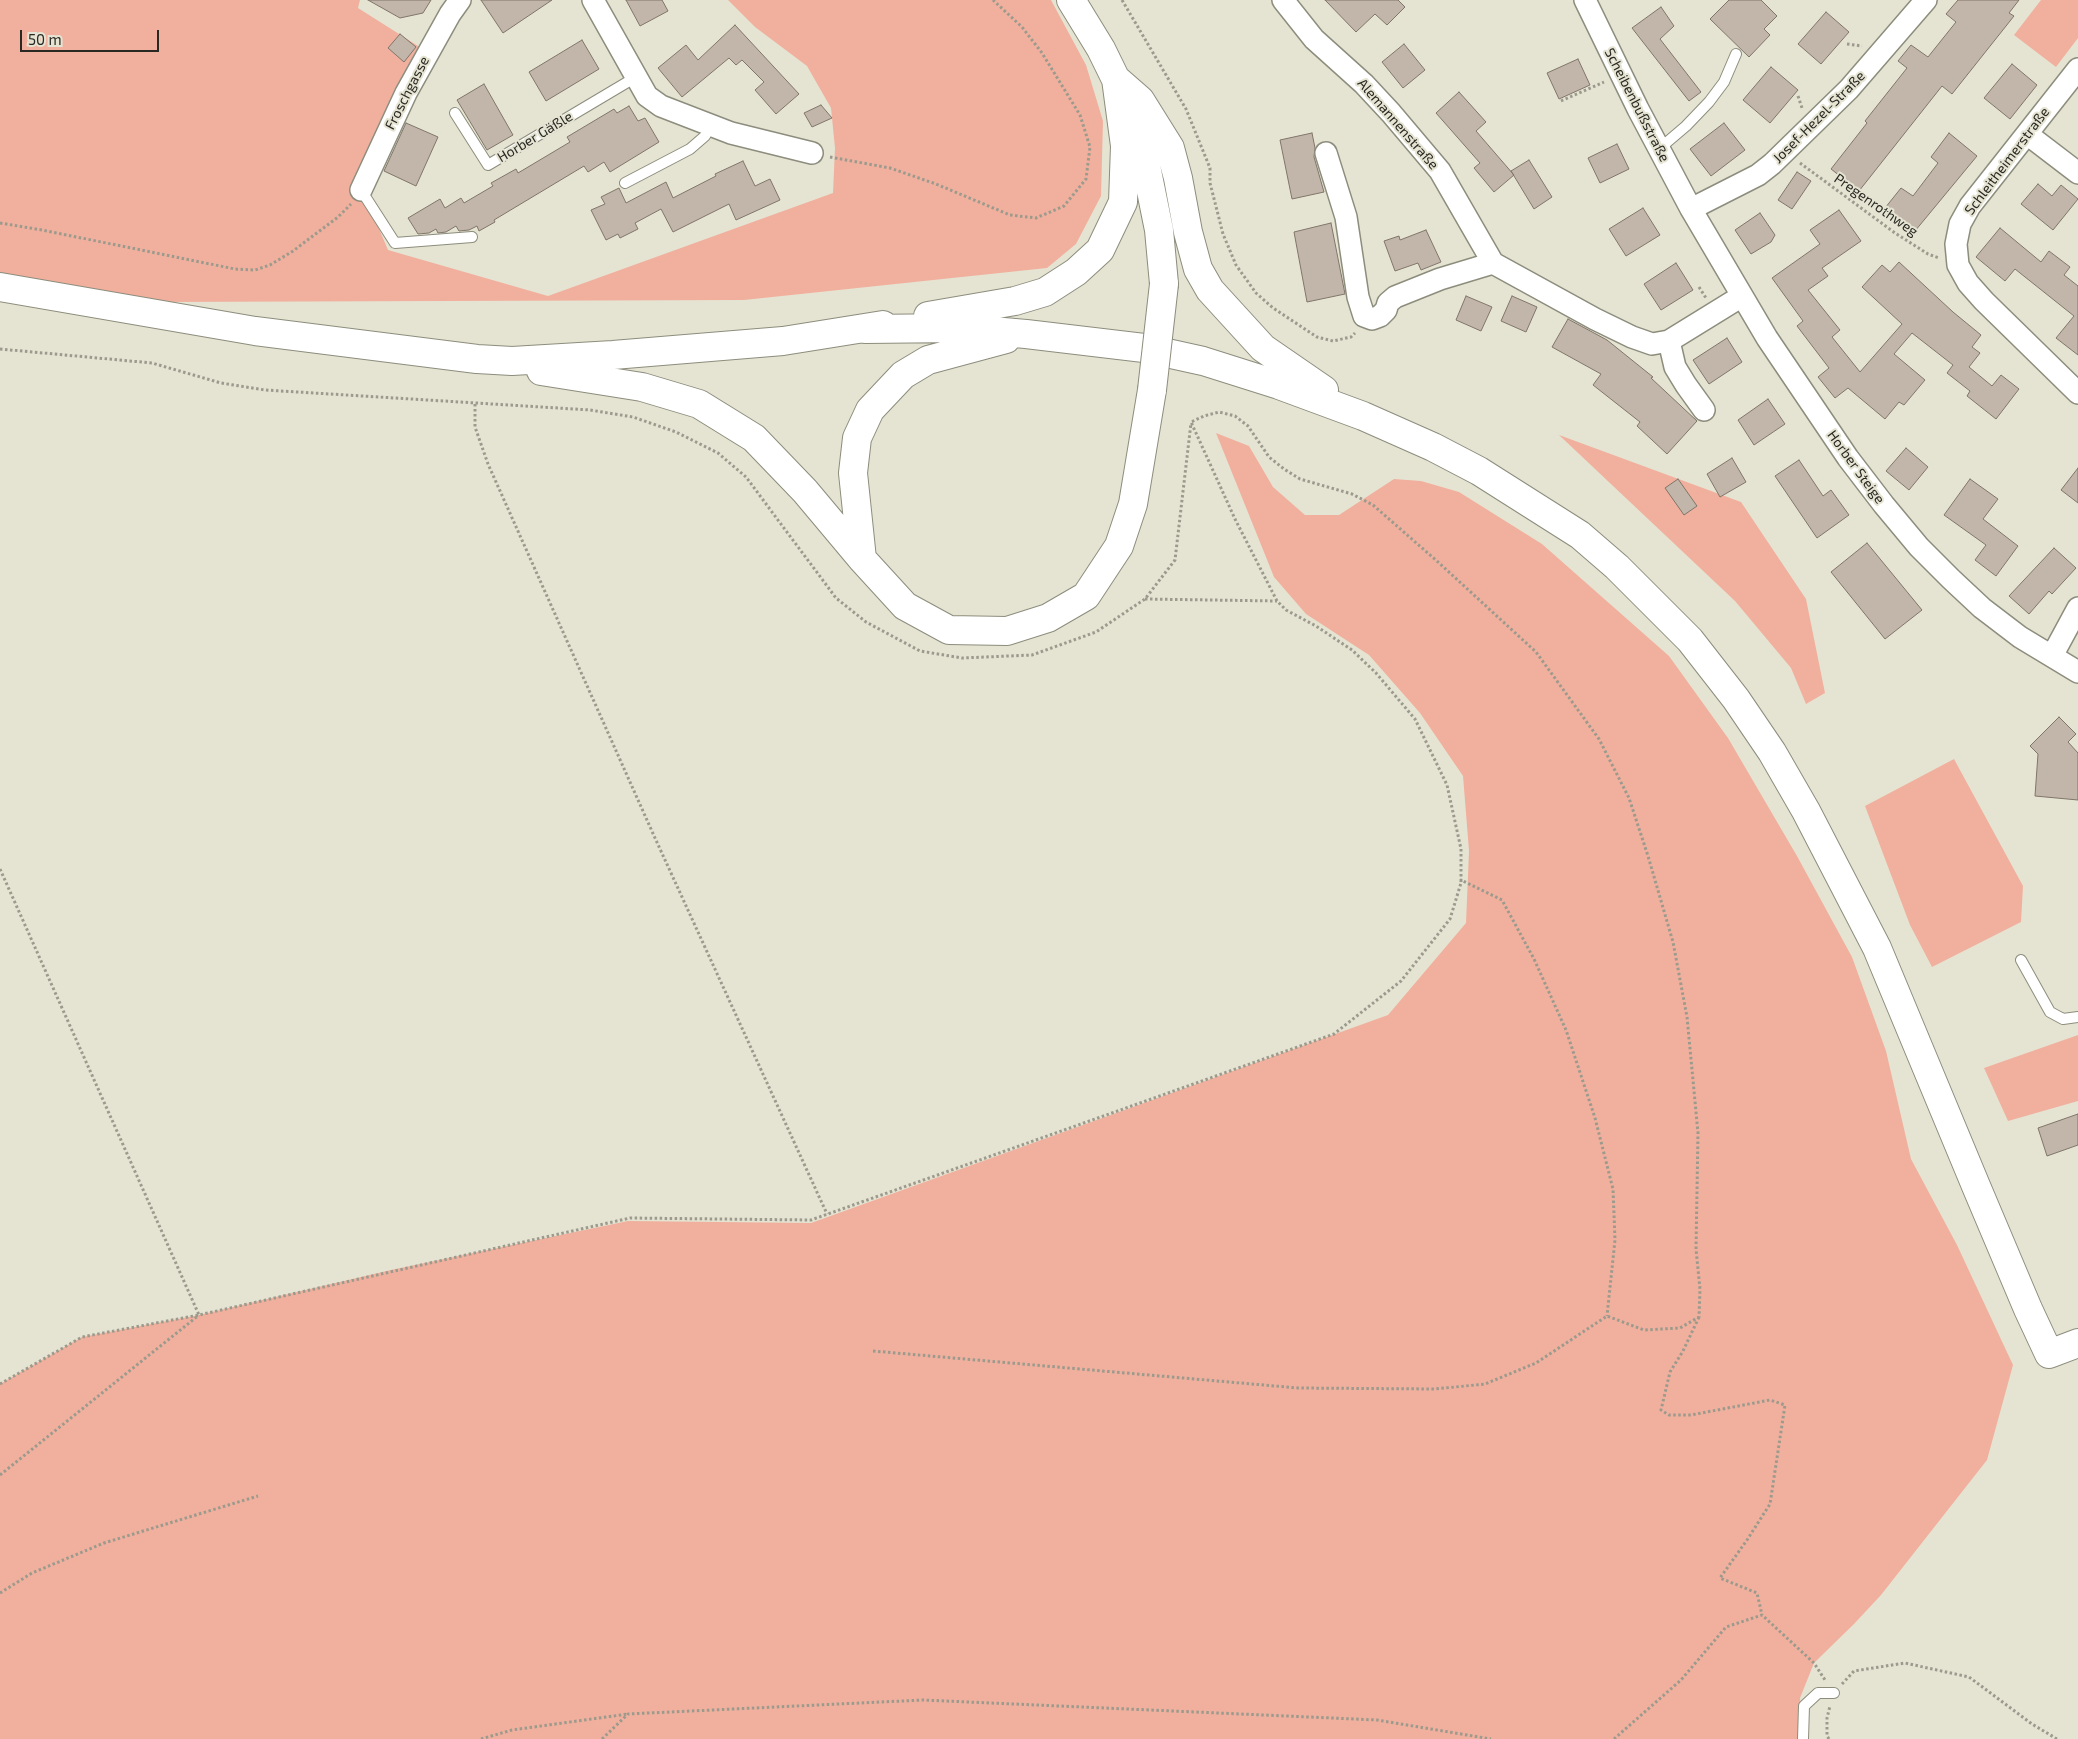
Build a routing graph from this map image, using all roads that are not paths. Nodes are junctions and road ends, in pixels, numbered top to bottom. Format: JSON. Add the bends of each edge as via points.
{"nodes":[{"id":1,"x":460,"y":0,"type":"edge"},
{"id":2,"x":593,"y":0,"type":"edge"},
{"id":3,"x":1071,"y":0,"type":"edge"},
{"id":4,"x":1283,"y":0,"type":"edge"},
{"id":5,"x":1585,"y":0,"type":"edge"},
{"id":6,"x":1926,"y":0,"type":"edge"},
{"id":7,"x":1736,"y":54,"type":"dead end"},
{"id":8,"x":2078,"y":69,"type":"edge"},
{"id":9,"x":636,"y":77,"type":"junction"},
{"id":10,"x":1116,"y":78,"type":"junction"},
{"id":11,"x":456,"y":113,"type":"dead end"},
{"id":12,"x":711,"y":126,"type":"junction"},
{"id":13,"x":2027,"y":134,"type":"junction"},
{"id":14,"x":1659,"y":149,"type":"junction"},
{"id":15,"x":1326,"y":153,"type":"dead end"},
{"id":16,"x":812,"y":154,"type":"road end"},
{"id":17,"x":2078,"y":173,"type":"edge"},
{"id":18,"x":625,"y":183,"type":"dead end"},
{"id":19,"x":361,"y":190,"type":"joint"},
{"id":20,"x":1691,"y":209,"type":"junction"},
{"id":21,"x":472,"y":238,"type":"dead end"},
{"id":22,"x":1494,"y":263,"type":"junction"},
{"id":23,"x":0,"y":287,"type":"edge"},
{"id":24,"x":1742,"y":296,"type":"junction"},
{"id":25,"x":865,"y":329,"type":"junction"},
{"id":26,"x":1026,"y":334,"type":"junction"},
{"id":27,"x":1669,"y":342,"type":"junction"},
{"id":28,"x":512,"y":361,"type":"junction"},
{"id":29,"x":2078,"y":394,"type":"edge"},
{"id":30,"x":1704,"y":410,"type":"dead end"},
{"id":31,"x":1363,"y":416,"type":"junction"},
{"id":32,"x":862,"y":559,"type":"junction"},
{"id":33,"x":2078,"y":608,"type":"edge"},
{"id":34,"x":2052,"y":656,"type":"junction"},
{"id":35,"x":2078,"y":672,"type":"edge"},
{"id":36,"x":2021,"y":960,"type":"dead end"},
{"id":37,"x":2078,"y":1017,"type":"edge"},
{"id":38,"x":2078,"y":1343,"type":"edge"},
{"id":39,"x":1834,"y":1693,"type":"road end"},
{"id":40,"x":1803,"y":1739,"type":"edge"}],
"edges":[{"from":1,"to":19,"type":"street","name":"Froschgasse","via":[[406,93]]},
{"from":2,"to":9,"type":"street"},
{"from":3,"to":10,"type":"main road"},
{"from":4,"to":22,"type":"street","name":"Alemannenstraße","via":[[1314,39],[1364,84],[1440,171]]},
{"from":5,"to":14,"type":"street","name":"Scheibenbußstraße"},
{"from":6,"to":20,"type":"street","name":"Josef-Hezel-Straße","via":[[1861,76],[1786,152],[1758,175]]},
{"from":7,"to":14,"type":"lane","via":[[1724,82],[1709,102]]},
{"from":8,"to":13,"type":"street","name":"Schleitheimerstraße"},
{"from":9,"to":11,"type":"lane","name":"Horber Gäßle","via":[[488,165]]},
{"from":9,"to":12,"type":"street","via":[[648,96],[661,106]]},
{"from":10,"to":25,"type":"main road","via":[[1125,146],[1123,202],[1100,250],[1076,272],[1045,292],[1015,301]]},
{"from":10,"to":31,"type":"main road","via":[[1140,100],[1170,148],[1198,269],[1210,290],[1263,348]]},
{"from":10,"to":32,"type":"main road","bridge":true,"via":[[1144,156],[1159,230],[1164,284],[1152,390],[1133,504],[1119,546],[1086,596],[1048,618],[1007,631],[949,630],[905,606]]},
{"from":12,"to":16,"type":"street"},
{"from":12,"to":18,"type":"lane","via":[[690,149]]},
{"from":13,"to":17,"type":"street"},
{"from":13,"to":29,"type":"street","name":"Schleitheimerstraße","via":[[1970,206],[1960,224],[1956,244],[1958,265],[1984,302]]},
{"from":14,"to":20,"type":"street","name":"Scheibenbußstraße"},
{"from":15,"to":22,"type":"street","via":[[1346,217],[1358,297],[1364,316],[1372,319],[1380,316],[1395,296],[1412,289]]},
{"from":19,"to":21,"type":"lane","via":[[395,243]]},
{"from":20,"to":24,"type":"street","name":"Horber Steige"},
{"from":22,"to":27,"type":"street","via":[[1632,337],[1652,344]]},
{"from":23,"to":28,"type":"main road","via":[[255,331]]},
{"from":24,"to":27,"type":"street"},
{"from":24,"to":34,"type":"street","name":"Horber Steige","via":[[1793,379],[1884,506],[1982,608]]},
{"from":25,"to":26,"type":"main road","via":[[958,328]]},
{"from":25,"to":28,"type":"main road","via":[[783,341]]},
{"from":26,"to":31,"type":"main road","via":[[1144,348],[1203,361],[1279,384]]},
{"from":26,"to":32,"type":"main road","via":[[928,360],[903,375],[870,410],[857,438],[853,473]]},
{"from":27,"to":30,"type":"street","via":[[1675,367]]},
{"from":28,"to":32,"type":"main road","via":[[521,368],[642,387],[699,404],[754,438],[805,491]]},
{"from":31,"to":38,"type":"main road","via":[[1479,471],[1580,535],[1672,621],[1736,699],[1798,797],[1877,948],[2049,1354]]},
{"from":33,"to":34,"type":"street"},
{"from":34,"to":35,"type":"street","name":"Horber Steige"},
{"from":36,"to":37,"type":"lane","via":[[2050,1012],[2063,1019]]},
{"from":39,"to":40,"type":"lane","via":[[1818,1693],[1804,1706]]}]}
